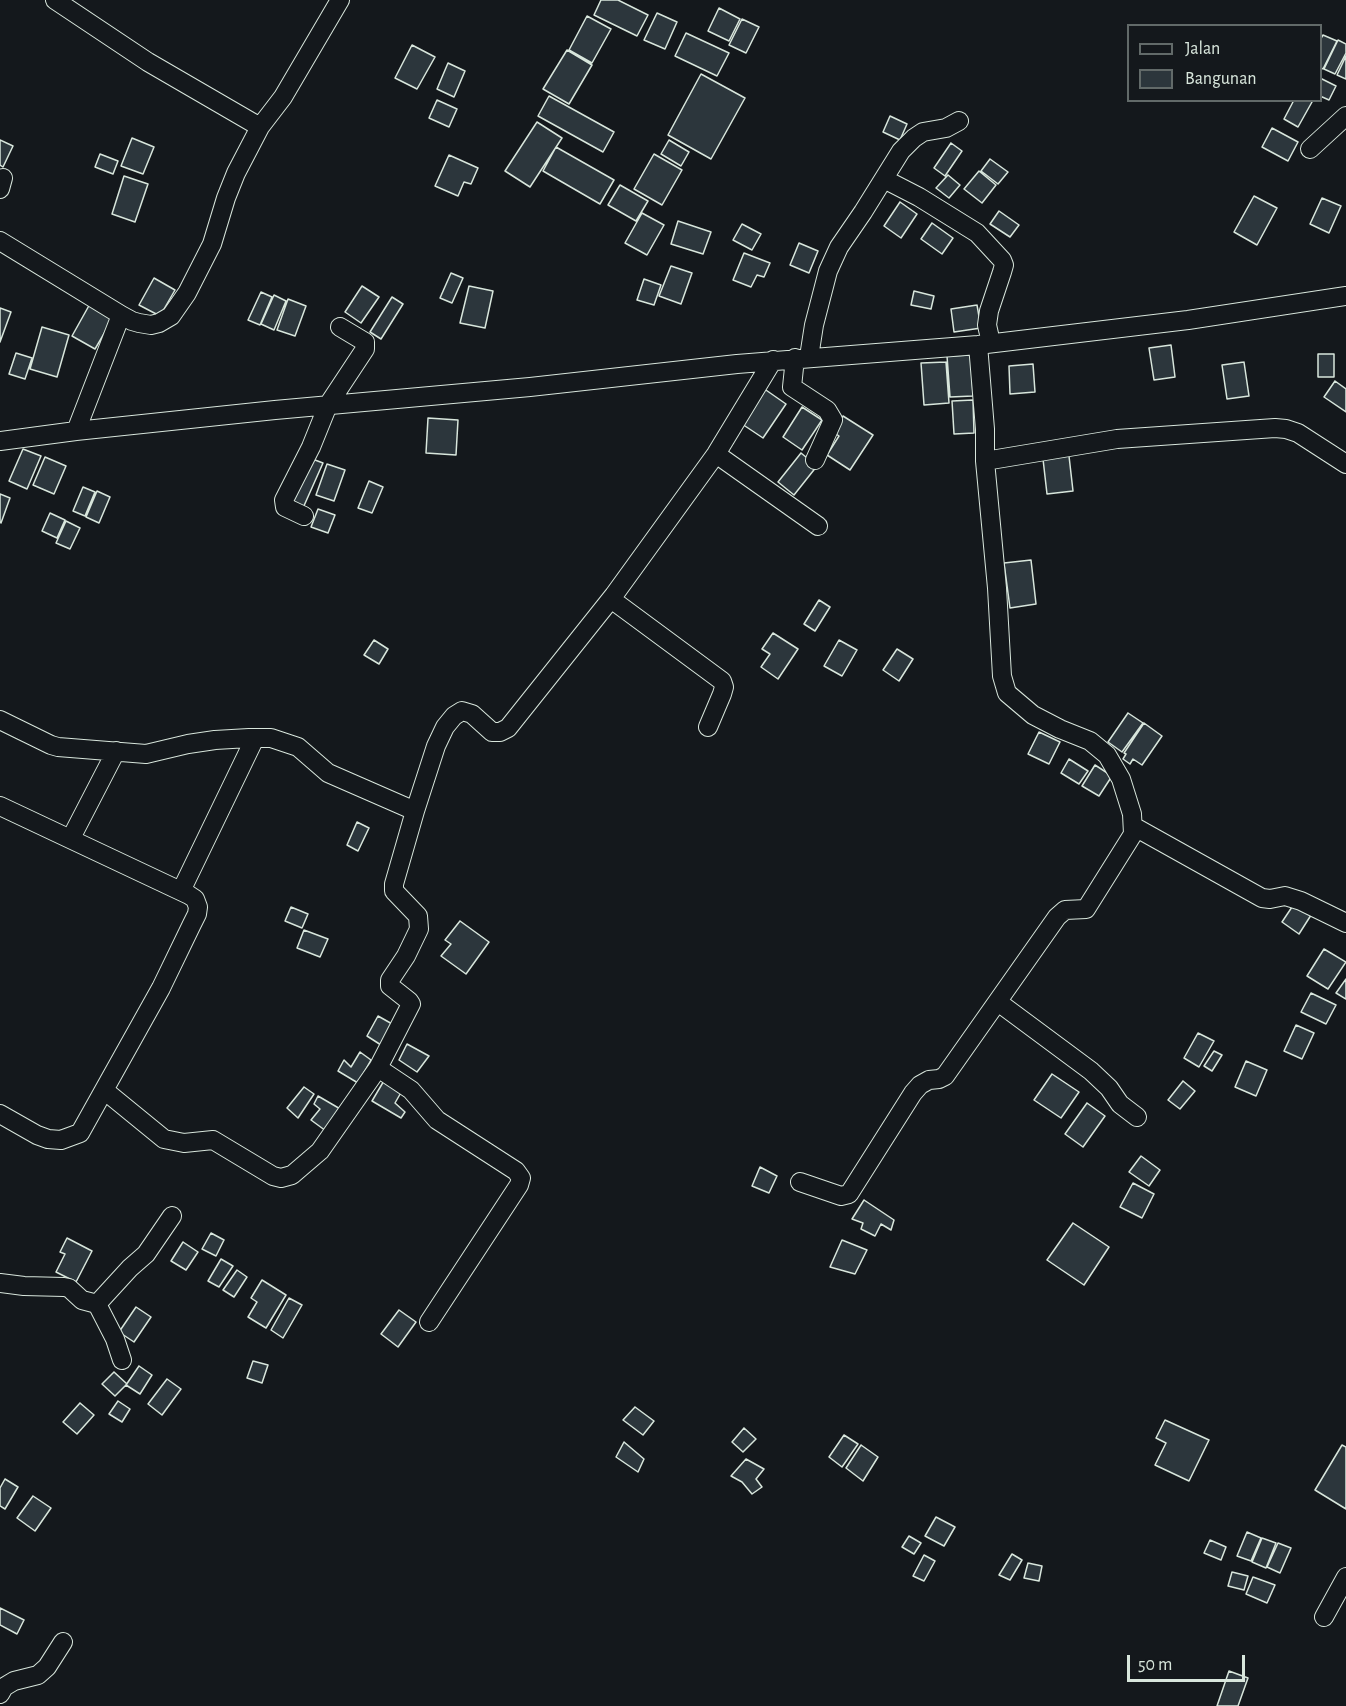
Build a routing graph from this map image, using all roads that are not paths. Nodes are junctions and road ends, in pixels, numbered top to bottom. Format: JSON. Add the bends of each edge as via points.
{"nodes":[{"id":1,"x":55,"y":0,"type":"edge"},
{"id":2,"x":340,"y":0,"type":"edge"},
{"id":3,"x":1346,"y":116,"type":"edge"},
{"id":4,"x":959,"y":121,"type":"dead end"},
{"id":5,"x":260,"y":128,"type":"junction"},
{"id":6,"x":1310,"y":149,"type":"dead end"},
{"id":7,"x":884,"y":179,"type":"junction"},
{"id":8,"x":0,"y":241,"type":"edge"},
{"id":9,"x":1346,"y":296,"type":"edge"},
{"id":10,"x":121,"y":315,"type":"junction"},
{"id":11,"x":340,"y":327,"type":"dead end"},
{"id":12,"x":985,"y":344,"type":"junction"},
{"id":13,"x":802,"y":358,"type":"junction"},
{"id":14,"x":773,"y":360,"type":"junction"},
{"id":15,"x":328,"y":405,"type":"junction"},
{"id":16,"x":76,"y":431,"type":"junction"},
{"id":17,"x":0,"y":441,"type":"edge"},
{"id":18,"x":716,"y":454,"type":"junction"},
{"id":19,"x":815,"y":460,"type":"dead end"},
{"id":20,"x":985,"y":461,"type":"junction"},
{"id":21,"x":1346,"y":464,"type":"edge"},
{"id":22,"x":304,"y":516,"type":"dead end"},
{"id":23,"x":818,"y":526,"type":"dead end"},
{"id":24,"x":611,"y":599,"type":"junction"},
{"id":25,"x":0,"y":720,"type":"edge"},
{"id":26,"x":708,"y":727,"type":"dead end"},
{"id":27,"x":255,"y":738,"type":"junction"},
{"id":28,"x":116,"y":751,"type":"junction"},
{"id":29,"x":0,"y":806,"type":"edge"},
{"id":30,"x":415,"y":811,"type":"junction"},
{"id":31,"x":1133,"y":826,"type":"junction"},
{"id":32,"x":71,"y":838,"type":"junction"},
{"id":33,"x":181,"y":891,"type":"junction"},
{"id":34,"x":1346,"y":923,"type":"edge"},
{"id":35,"x":998,"y":1002,"type":"junction"},
{"id":36,"x":378,"y":1068,"type":"junction"},
{"id":37,"x":104,"y":1090,"type":"junction"},
{"id":38,"x":0,"y":1114,"type":"edge"},
{"id":39,"x":1137,"y":1117,"type":"dead end"},
{"id":40,"x":800,"y":1182,"type":"dead end"},
{"id":41,"x":172,"y":1216,"type":"dead end"},
{"id":42,"x":0,"y":1283,"type":"edge"},
{"id":43,"x":97,"y":1304,"type":"junction"},
{"id":44,"x":429,"y":1322,"type":"dead end"},
{"id":45,"x":122,"y":1360,"type":"dead end"},
{"id":46,"x":1346,"y":1577,"type":"edge"},
{"id":47,"x":1324,"y":1617,"type":"dead end"},
{"id":48,"x":63,"y":1642,"type":"dead end"},
{"id":49,"x":0,"y":1694,"type":"edge"}],
"edges":[{"from":1,"to":5,"type":"street","via":[[148,62]]},
{"from":2,"to":5,"type":"street","via":[[283,97]]},
{"from":3,"to":6,"type":"street"},
{"from":4,"to":7,"type":"street","via":[[914,138]]},
{"from":5,"to":10,"type":"street","via":[[233,181],[203,265],[171,316],[151,325]]},
{"from":7,"to":12,"type":"street","via":[[977,233],[1002,260]]},
{"from":7,"to":13,"type":"street","via":[[839,247],[828,271]]},
{"from":8,"to":10,"type":"street"},
{"from":9,"to":12,"type":"street"},
{"from":10,"to":16,"type":"street"},
{"from":11,"to":15,"type":"street","via":[[365,342],[365,349]]},
{"from":12,"to":13,"type":"street"},
{"from":12,"to":20,"type":"street"},
{"from":13,"to":14,"type":"street"},
{"from":13,"to":19,"type":"street","via":[[792,387],[827,410],[833,420]]},
{"from":14,"to":15,"type":"street"},
{"from":14,"to":18,"type":"street"},
{"from":15,"to":16,"type":"street"},
{"from":15,"to":22,"type":"street","via":[[284,500],[285,507]]},
{"from":16,"to":17,"type":"street"},
{"from":18,"to":23,"type":"street"},
{"from":18,"to":24,"type":"street"},
{"from":20,"to":21,"type":"street","via":[[1117,439],[1275,428],[1298,433]]},
{"from":20,"to":31,"type":"street","via":[[1002,676],[1007,693],[1033,715],[1090,741],[1107,755],[1121,779]]},
{"from":24,"to":26,"type":"street","via":[[722,681],[722,694]]},
{"from":24,"to":30,"type":"street","via":[[508,728],[492,732],[472,714],[462,711],[454,716],[436,746]]},
{"from":25,"to":28,"type":"street","via":[[51,745]]},
{"from":27,"to":28,"type":"street","via":[[215,740],[146,754]]},
{"from":27,"to":30,"type":"street","via":[[271,738],[298,747],[328,773]]},
{"from":27,"to":33,"type":"street"},
{"from":28,"to":32,"type":"street"},
{"from":29,"to":32,"type":"street"},
{"from":30,"to":36,"type":"street","via":[[394,891],[418,916],[419,929],[390,980],[390,986],[411,1004]]},
{"from":31,"to":34,"type":"street","via":[[1262,898],[1285,896]]},
{"from":31,"to":35,"type":"street","via":[[1134,834],[1086,909],[1065,910],[1057,917]]},
{"from":32,"to":33,"type":"street"},
{"from":33,"to":37,"type":"street","via":[[195,899],[197,914]]},
{"from":35,"to":39,"type":"street","via":[[1091,1071]]},
{"from":35,"to":40,"type":"street","via":[[945,1076],[929,1080],[913,1093],[849,1194],[841,1196]]},
{"from":36,"to":37,"type":"street","via":[[320,1151],[292,1176],[281,1178],[213,1140],[184,1143],[164,1138]]},
{"from":36,"to":44,"type":"street","via":[[411,1090],[437,1120],[521,1178]]},
{"from":37,"to":38,"type":"street","via":[[80,1133],[61,1140],[37,1135]]},
{"from":41,"to":43,"type":"street","via":[[146,1254]]},
{"from":42,"to":43,"type":"street","via":[[69,1288],[82,1300]]},
{"from":43,"to":45,"type":"street"},
{"from":46,"to":47,"type":"street"},
{"from":48,"to":49,"type":"street","via":[[47,1667],[14,1681]]}]}
